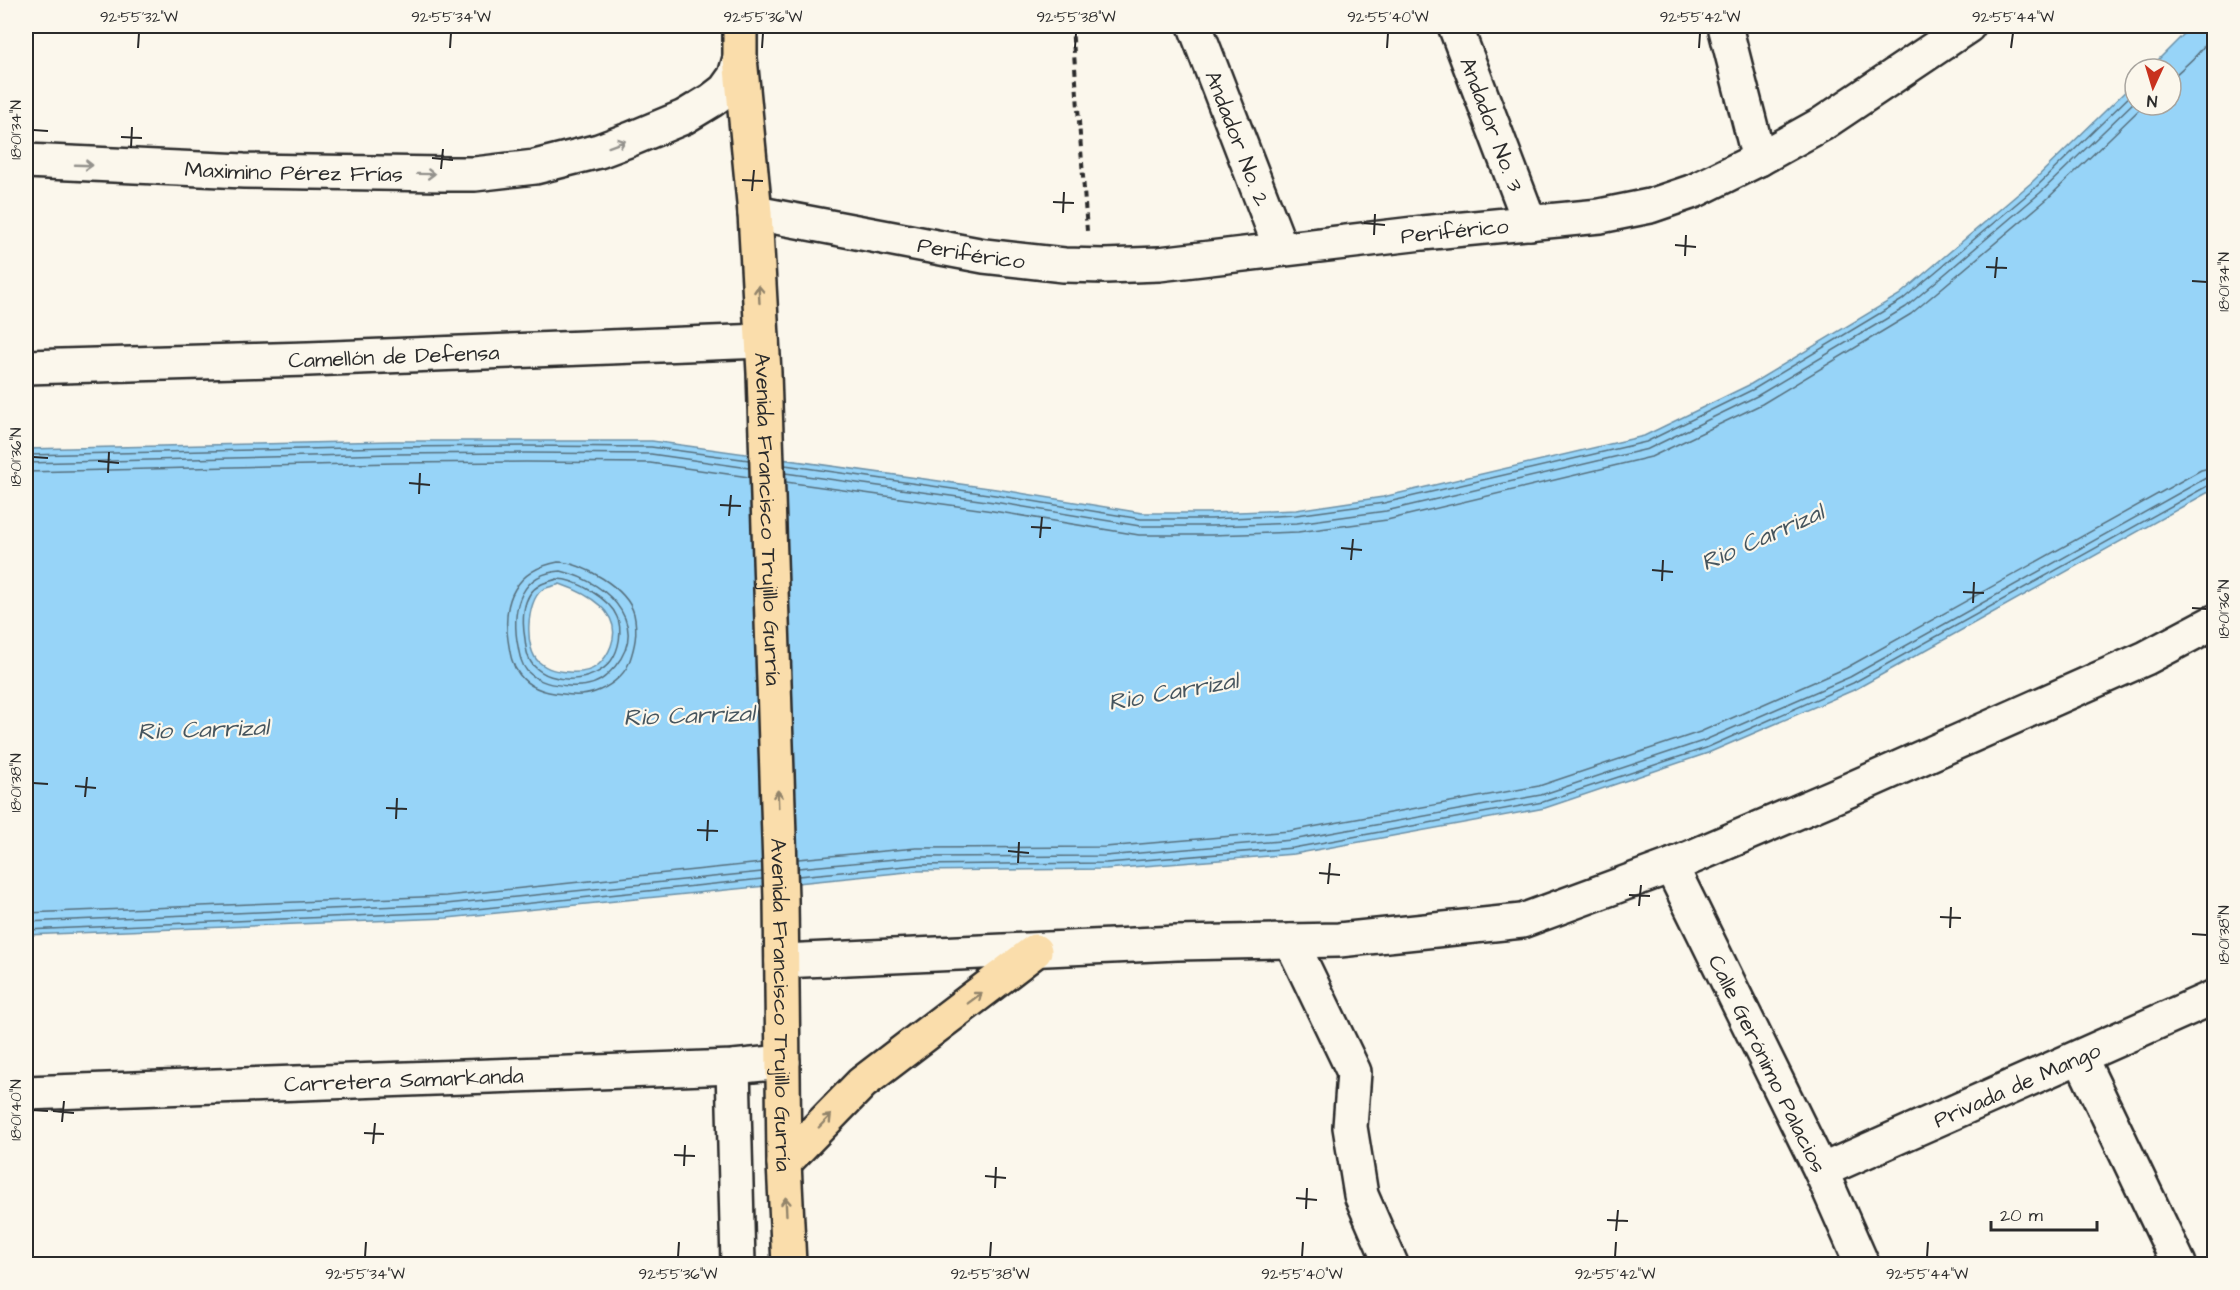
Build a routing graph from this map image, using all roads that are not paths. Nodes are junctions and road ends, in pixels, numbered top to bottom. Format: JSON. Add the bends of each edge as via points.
{"nodes":[{"id":1,"x":740,"y":26,"type":"edge"},
{"id":2,"x":1195,"y":26,"type":"edge"},
{"id":3,"x":1455,"y":26,"type":"edge"},
{"id":4,"x":1725,"y":26,"type":"edge"},
{"id":5,"x":1968,"y":26,"type":"edge"},
{"id":6,"x":740,"y":58,"type":"junction"},
{"id":7,"x":1759,"y":159,"type":"junction"},
{"id":8,"x":26,"y":161,"type":"edge"},
{"id":9,"x":755,"y":213,"type":"junction"},
{"id":10,"x":1530,"y":223,"type":"junction"},
{"id":11,"x":1281,"y":249,"type":"junction"},
{"id":12,"x":762,"y":341,"type":"junction"},
{"id":13,"x":26,"y":367,"type":"edge"},
{"id":14,"x":2214,"y":622,"type":"edge"},
{"id":15,"x":1671,"y":866,"type":"junction"},
{"id":16,"x":1291,"y":941,"type":"junction"},
{"id":17,"x":1035,"y":951,"type":"junction"},
{"id":18,"x":782,"y":961,"type":"junction"},
{"id":19,"x":2214,"y":997,"type":"edge"},
{"id":20,"x":2080,"y":1057,"type":"junction"},
{"id":21,"x":783,"y":1062,"type":"junction"},
{"id":22,"x":733,"y":1067,"type":"junction"},
{"id":23,"x":26,"y":1093,"type":"edge"},
{"id":24,"x":784,"y":1163,"type":"junction"},
{"id":25,"x":1821,"y":1172,"type":"junction"},
{"id":26,"x":738,"y":1264,"type":"edge"},
{"id":27,"x":789,"y":1264,"type":"edge"},
{"id":28,"x":1390,"y":1264,"type":"edge"},
{"id":29,"x":1862,"y":1264,"type":"edge"},
{"id":30,"x":2179,"y":1264,"type":"edge"}],
"edges":[{"from":1,"to":6,"type":"main road","name":"Avenida Francisco Trujillo Gurría"},
{"from":2,"to":11,"type":"street","name":"Andador No. 2"},
{"from":3,"to":10,"type":"street","name":"Andador No. 3"},
{"from":4,"to":7,"type":"street"},
{"from":5,"to":7,"type":"street","name":"Periférico","via":[[1822,124]]},
{"from":8,"to":6,"type":"street","name":"Maximino Pérez Frías","one_way":true,"via":[[244,171],[443,174],[535,167],[599,151],[684,117],[725,90],[735,76]]},
{"from":6,"to":9,"type":"main road","name":"Avenida Francisco Trujillo Gurría"},
{"from":7,"to":10,"type":"street","name":"Periférico","via":[[1694,191],[1650,206]]},
{"from":9,"to":11,"type":"street","name":"Periférico","via":[[984,256],[1064,265],[1159,264]]},
{"from":12,"to":9,"type":"main road","name":"Avenida Francisco Trujillo Gurría","one_way":true},
{"from":10,"to":11,"type":"street","name":"Periférico"},
{"from":12,"to":13,"type":"street","name":"Camellón de Defensa"},
{"from":18,"to":12,"type":"main road","name":"Avenida Francisco Trujillo Gurría","one_way":true},
{"from":14,"to":15,"type":"street","via":[[2146,658]]},
{"from":15,"to":16,"type":"street","via":[[1522,921],[1339,940]]},
{"from":15,"to":25,"type":"street","name":"Calle Gerónimo Palacios"},
{"from":16,"to":17,"type":"street"},
{"from":16,"to":28,"type":"street","via":[[1354,1072],[1350,1127],[1361,1195]]},
{"from":17,"to":18,"type":"street"},
{"from":24,"to":17,"type":"main road","one_way":true,"via":[[862,1083]]},
{"from":18,"to":21,"type":"main road","name":"Avenida Francisco Trujillo Gurría"},
{"from":19,"to":20,"type":"street","name":"Privada de Mango"},
{"from":20,"to":25,"type":"street","name":"Privada de Mango"},
{"from":20,"to":30,"type":"street"},
{"from":21,"to":22,"type":"street","name":"Carretera Samarkanda"},
{"from":21,"to":24,"type":"main road","name":"Avenida Francisco Trujillo Gurría"},
{"from":22,"to":23,"type":"street","name":"Carretera Samarkanda"},
{"from":22,"to":26,"type":"street"},
{"from":27,"to":24,"type":"main road","name":"Avenida Francisco Trujillo Gurría","one_way":true},
{"from":25,"to":29,"type":"street","name":"Calle Gerónimo Palacios"}]}
